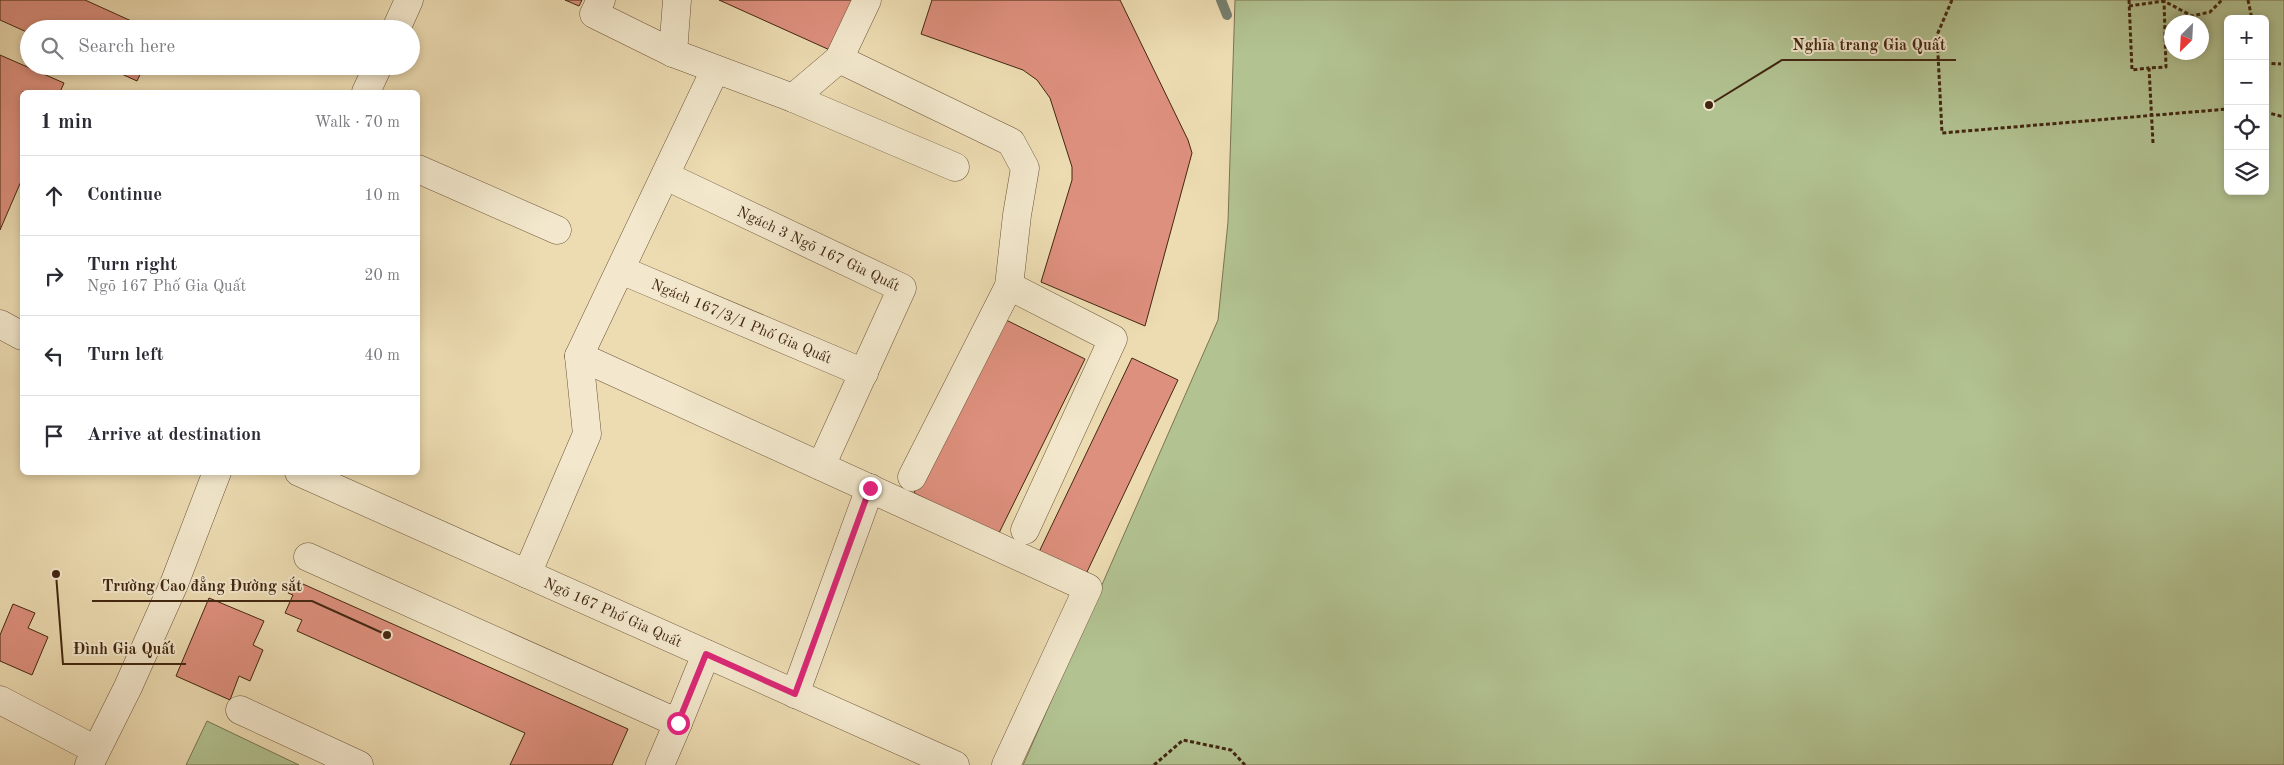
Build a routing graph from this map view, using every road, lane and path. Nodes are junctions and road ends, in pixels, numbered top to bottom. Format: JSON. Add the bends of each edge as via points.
{"nodes":[{"id":1,"x":409,"y":0,"type":"edge"},
{"id":2,"x":601,"y":0,"type":"edge"},
{"id":3,"x":677,"y":0,"type":"edge"},
{"id":4,"x":867,"y":0,"type":"edge"},
{"id":5,"x":1952,"y":0,"type":"edge"},
{"id":6,"x":2129,"y":0,"type":"edge"},
{"id":7,"x":2222,"y":0,"type":"edge"},
{"id":8,"x":2248,"y":0,"type":"edge"},
{"id":9,"x":2164,"y":1,"type":"edge"},
{"id":10,"x":2129,"y":6,"type":"junction"},
{"id":11,"x":2251,"y":15,"type":"edge"},
{"id":12,"x":400,"y":20,"type":"edge"},
{"id":13,"x":673,"y":53,"type":"junction"},
{"id":14,"x":839,"y":59,"type":"junction"},
{"id":15,"x":2269,"y":63,"type":"edge"},
{"id":16,"x":2281,"y":64,"type":"dead end"},
{"id":17,"x":2149,"y":68,"type":"junction"},
{"id":18,"x":715,"y":70,"type":"junction"},
{"id":19,"x":374,"y":75,"type":"edge"},
{"id":20,"x":367,"y":90,"type":"edge"},
{"id":21,"x":793,"y":98,"type":"junction"},
{"id":22,"x":2224,"y":108,"type":"edge"},
{"id":23,"x":2269,"y":113,"type":"edge"},
{"id":24,"x":2151,"y":116,"type":"junction"},
{"id":25,"x":2284,"y":116,"type":"edge"},
{"id":26,"x":2153,"y":144,"type":"dead end"},
{"id":27,"x":955,"y":167,"type":"dead end"},
{"id":28,"x":420,"y":170,"type":"edge"},
{"id":29,"x":666,"y":176,"type":"junction"},
{"id":30,"x":557,"y":230,"type":"dead end"},
{"id":31,"x":621,"y":270,"type":"junction"},
{"id":32,"x":1009,"y":286,"type":"junction"},
{"id":33,"x":0,"y":324,"type":"edge"},
{"id":34,"x":20,"y":335,"type":"edge"},
{"id":35,"x":579,"y":356,"type":"junction"},
{"id":36,"x":864,"y":373,"type":"junction"},
{"id":37,"x":821,"y":466,"type":"junction"},
{"id":38,"x":215,"y":475,"type":"edge"},
{"id":39,"x":306,"y":475,"type":"edge"},
{"id":40,"x":912,"y":477,"type":"dead end"},
{"id":41,"x":870,"y":488,"type":"junction"},
{"id":42,"x":1026,"y":530,"type":"dead end"},
{"id":43,"x":308,"y":557,"type":"dead end"},
{"id":44,"x":527,"y":574,"type":"junction"},
{"id":45,"x":706,"y":654,"type":"junction"},
{"id":46,"x":795,"y":694,"type":"junction"},
{"id":47,"x":0,"y":700,"type":"edge"},
{"id":48,"x":240,"y":710,"type":"dead end"},
{"id":49,"x":678,"y":723,"type":"junction"},
{"id":50,"x":93,"y":758,"type":"edge"},
{"id":51,"x":359,"y":765,"type":"edge"},
{"id":52,"x":660,"y":765,"type":"edge"},
{"id":53,"x":955,"y":765,"type":"edge"},
{"id":54,"x":1006,"y":765,"type":"edge"},
{"id":55,"x":1154,"y":765,"type":"edge"},
{"id":56,"x":1245,"y":765,"type":"edge"}],
"edges":[{"from":1,"to":12,"type":"street"},
{"from":2,"to":13,"type":"street","via":[[594,14]]},
{"from":3,"to":13,"type":"street"},
{"from":4,"to":14,"type":"street"},
{"from":5,"to":24,"type":"path","via":[[1937,35],[1942,133]]},
{"from":6,"to":10,"type":"path"},
{"from":7,"to":9,"type":"path","via":[[2210,12],[2192,16]]},
{"from":8,"to":11,"type":"path"},
{"from":9,"to":10,"type":"path"},
{"from":9,"to":17,"type":"path","via":[[2166,66]]},
{"from":10,"to":17,"type":"path","via":[[2132,70]]},
{"from":13,"to":18,"type":"street"},
{"from":14,"to":21,"type":"street"},
{"from":14,"to":32,"type":"street","via":[[1011,142],[1025,168]]},
{"from":15,"to":16,"type":"path"},
{"from":17,"to":24,"type":"path"},
{"from":18,"to":21,"type":"street"},
{"from":18,"to":29,"type":"street"},
{"from":19,"to":20,"type":"street"},
{"from":21,"to":27,"type":"street"},
{"from":22,"to":24,"type":"path"},
{"from":23,"to":25,"type":"path"},
{"from":24,"to":26,"type":"path"},
{"from":28,"to":30,"type":"street"},
{"from":29,"to":31,"type":"street"},
{"from":29,"to":36,"type":"street","name":"Ngách 3 Ngõ 167 Gia Quất","via":[[902,288]]},
{"from":31,"to":35,"type":"street"},
{"from":31,"to":36,"type":"street","name":"Ngách 167/3/1 Phố Gia Quất"},
{"from":32,"to":40,"type":"street"},
{"from":32,"to":42,"type":"street","via":[[1113,339]]},
{"from":33,"to":34,"type":"street"},
{"from":35,"to":37,"type":"street"},
{"from":35,"to":44,"type":"street","via":[[587,434]]},
{"from":36,"to":37,"type":"street","name":"Ngách 3 Ngõ 167 Gia Quất"},
{"from":37,"to":41,"type":"street"},
{"from":38,"to":50,"type":"street","via":[[174,584]]},
{"from":39,"to":44,"type":"street","name":"Ngõ 167 Phố Gia Quất"},
{"from":41,"to":46,"type":"street"},
{"from":41,"to":54,"type":"street","via":[[1088,588]]},
{"from":43,"to":49,"type":"street"},
{"from":44,"to":45,"type":"street","name":"Ngõ 167 Phố Gia Quất"},
{"from":45,"to":46,"type":"street","name":"Ngõ 167 Phố Gia Quất"},
{"from":45,"to":49,"type":"street"},
{"from":46,"to":53,"type":"street","name":"Ngõ 167 Phố Gia Quất"},
{"from":47,"to":50,"type":"street"},
{"from":48,"to":51,"type":"street"},
{"from":49,"to":52,"type":"street"},
{"from":55,"to":56,"type":"path","via":[[1184,740],[1231,750]]}]}
